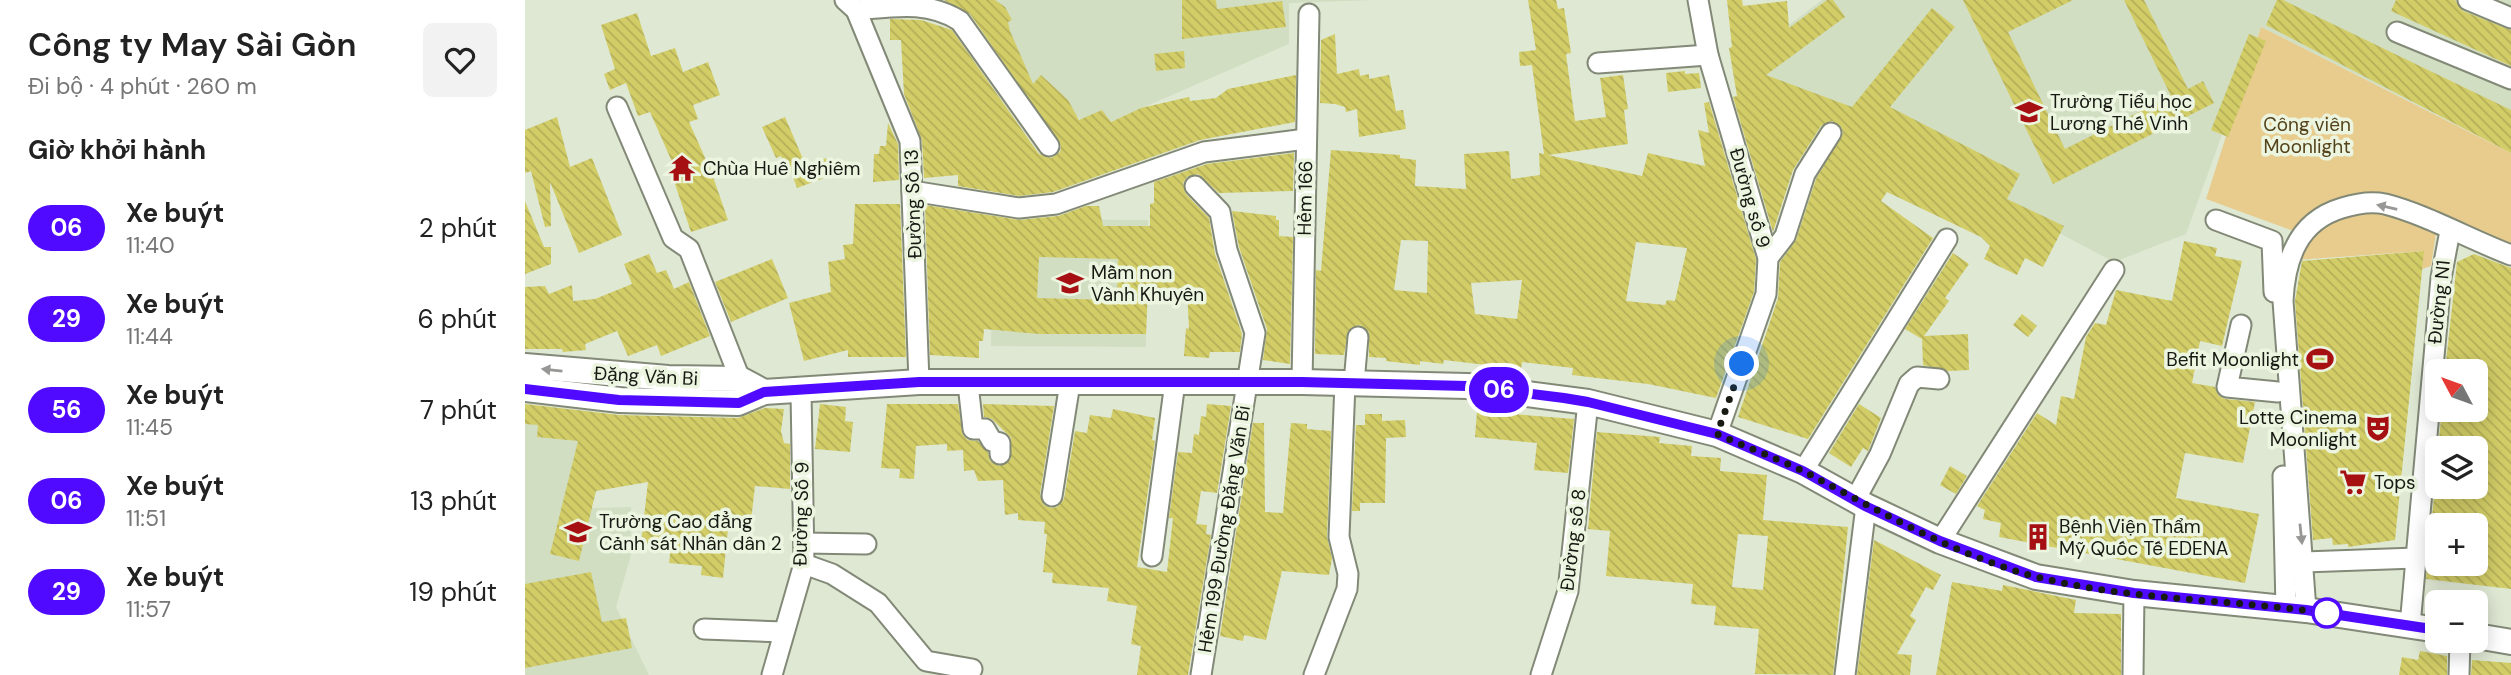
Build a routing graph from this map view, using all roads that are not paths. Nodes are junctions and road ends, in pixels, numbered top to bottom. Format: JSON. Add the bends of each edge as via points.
{"nodes":[{"id":1,"x":1697,"y":0,"type":"edge"},
{"id":2,"x":2468,"y":0,"type":"edge"},
{"id":3,"x":851,"y":5,"type":"edge"},
{"id":4,"x":1309,"y":14,"type":"dead end"},
{"id":5,"x":2511,"y":18,"type":"edge"},
{"id":6,"x":2397,"y":32,"type":"dead end"},
{"id":7,"x":1708,"y":55,"type":"junction"},
{"id":8,"x":1598,"y":64,"type":"dead end"},
{"id":9,"x":2511,"y":79,"type":"edge"},
{"id":10,"x":617,"y":107,"type":"dead end"},
{"id":11,"x":1831,"y":134,"type":"dead end"},
{"id":12,"x":1306,"y":139,"type":"junction"},
{"id":13,"x":1049,"y":146,"type":"dead end"},
{"id":14,"x":1195,"y":186,"type":"dead end"},
{"id":15,"x":912,"y":191,"type":"junction"},
{"id":16,"x":2216,"y":220,"type":"dead end"},
{"id":17,"x":2450,"y":231,"type":"junction"},
{"id":18,"x":1947,"y":239,"type":"dead end"},
{"id":19,"x":2511,"y":255,"type":"edge"},
{"id":20,"x":1767,"y":258,"type":"junction"},
{"id":21,"x":2113,"y":271,"type":"dead end"},
{"id":22,"x":2241,"y":325,"type":"dead end"},
{"id":23,"x":1358,"y":337,"type":"dead end"},
{"id":24,"x":525,"y":366,"type":"edge"},
{"id":25,"x":740,"y":379,"type":"junction"},
{"id":26,"x":1939,"y":379,"type":"dead end"},
{"id":27,"x":919,"y":382,"type":"junction"},
{"id":28,"x":1175,"y":382,"type":"junction"},
{"id":29,"x":1248,"y":382,"type":"junction"},
{"id":30,"x":1302,"y":382,"type":"junction"},
{"id":31,"x":1070,"y":383,"type":"junction"},
{"id":32,"x":1349,"y":383,"type":"junction"},
{"id":33,"x":968,"y":384,"type":"junction"},
{"id":34,"x":525,"y":389,"type":"edge"},
{"id":35,"x":764,"y":392,"type":"junction"},
{"id":36,"x":801,"y":392,"type":"junction"},
{"id":37,"x":2278,"y":392,"type":"junction"},
{"id":38,"x":1588,"y":402,"type":"junction"},
{"id":39,"x":1717,"y":434,"type":"junction"},
{"id":40,"x":1000,"y":454,"type":"dead end"},
{"id":41,"x":1803,"y":471,"type":"junction"},
{"id":42,"x":1052,"y":496,"type":"dead end"},
{"id":43,"x":1860,"y":503,"type":"junction"},
{"id":44,"x":1940,"y":541,"type":"junction"},
{"id":45,"x":804,"y":543,"type":"junction"},
{"id":46,"x":866,"y":544,"type":"dead end"},
{"id":47,"x":1152,"y":556,"type":"dead end"},
{"id":48,"x":2416,"y":558,"type":"junction"},
{"id":49,"x":2304,"y":562,"type":"junction"},
{"id":50,"x":804,"y":564,"type":"junction"},
{"id":51,"x":2134,"y":593,"type":"junction"},
{"id":52,"x":2296,"y":609,"type":"junction"},
{"id":53,"x":2410,"y":626,"type":"junction"},
{"id":54,"x":2425,"y":628,"type":"edge"},
{"id":55,"x":704,"y":629,"type":"dead end"},
{"id":56,"x":784,"y":632,"type":"junction"},
{"id":57,"x":2488,"y":638,"type":"edge"},
{"id":58,"x":2511,"y":642,"type":"edge"},
{"id":59,"x":2460,"y":653,"type":"edge"},
{"id":60,"x":926,"y":668,"type":"edge"},
{"id":61,"x":972,"y":669,"type":"dead end"},
{"id":62,"x":772,"y":675,"type":"edge"},
{"id":63,"x":1201,"y":675,"type":"edge"},
{"id":64,"x":1314,"y":675,"type":"edge"},
{"id":65,"x":1541,"y":675,"type":"edge"},
{"id":66,"x":1845,"y":675,"type":"edge"},
{"id":67,"x":2133,"y":675,"type":"edge"},
{"id":68,"x":2459,"y":675,"type":"edge"}],
"edges":[{"from":1,"to":7,"type":"street","name":"Đường số 9"},
{"from":2,"to":5,"type":"street"},
{"from":3,"to":13,"type":"street","via":[[920,5],[960,21]]},
{"from":3,"to":15,"type":"street","name":"Đường Số 13","via":[[910,141]]},
{"from":4,"to":12,"type":"street","name":"Hẻm 166"},
{"from":6,"to":9,"type":"street"},
{"from":7,"to":8,"type":"street"},
{"from":7,"to":20,"type":"street","name":"Đường số 9"},
{"from":10,"to":25,"type":"street","via":[[673,238],[689,249]]},
{"from":11,"to":20,"type":"street","via":[[1805,174],[1785,236]]},
{"from":12,"to":15,"type":"street","via":[[1204,152],[1056,204],[1019,208]]},
{"from":12,"to":30,"type":"street","name":"Hẻm 166"},
{"from":14,"to":29,"type":"street","name":"Hẻm 199 Đường Đặng Văn Bi","via":[[1220,212],[1227,250],[1255,333]]},
{"from":15,"to":27,"type":"street","name":"Đường Số 13"},
{"from":16,"to":37,"type":"street","via":[[2272,241]]},
{"from":17,"to":19,"type":"street"},
{"from":17,"to":48,"type":"street","name":"Đường N1","via":[[2441,278]]},
{"from":17,"to":49,"type":"street","one_way":true,"via":[[2384,204],[2356,204],[2318,219],[2292,250],[2283,301]]},
{"from":18,"to":41,"type":"street"},
{"from":20,"to":39,"type":"street","name":"Đường số 9","via":[[1766,294]]},
{"from":21,"to":44,"type":"street"},
{"from":22,"to":37,"type":"street","via":[[2227,387]]},
{"from":23,"to":32,"type":"street"},
{"from":25,"to":24,"type":"main road","name":"Đặng Văn Bi","one_way":true},
{"from":25,"to":35,"type":"main road","name":"Đặng Văn Bi"},
{"from":26,"to":43,"type":"street","via":[[1917,377],[1909,384]]},
{"from":27,"to":33,"type":"main road","name":"Đặng Văn Bi"},
{"from":27,"to":36,"type":"main road","name":"Đặng Văn Bi"},
{"from":28,"to":29,"type":"main road","name":"Đặng Văn Bi"},
{"from":28,"to":31,"type":"main road","name":"Đặng Văn Bi"},
{"from":28,"to":47,"type":"street"},
{"from":29,"to":30,"type":"main road","name":"Đặng Văn Bi"},
{"from":29,"to":63,"type":"street","name":"Hẻm 199 Đường Đặng Văn Bi"},
{"from":30,"to":32,"type":"main road","name":"Đặng Văn Bi"},
{"from":31,"to":33,"type":"main road","name":"Đặng Văn Bi"},
{"from":31,"to":42,"type":"street"},
{"from":32,"to":38,"type":"main road","name":"Đặng Văn Bi","via":[[1467,386]]},
{"from":32,"to":64,"type":"street","via":[[1339,537],[1347,589]]},
{"from":33,"to":40,"type":"street","via":[[973,429],[985,429],[992,441],[1000,443]]},
{"from":34,"to":35,"type":"main road","name":"Đặng Văn Bi","via":[[619,400],[739,403]]},
{"from":35,"to":36,"type":"main road","name":"Đặng Văn Bi"},
{"from":36,"to":45,"type":"street","name":"Đường Số 9"},
{"from":37,"to":52,"type":"street"},
{"from":38,"to":39,"type":"main road","name":"Đặng Văn Bi"},
{"from":38,"to":65,"type":"street","name":"Đường số 8","via":[[1568,591]]},
{"from":39,"to":41,"type":"main road","name":"Đặng Văn Bi"},
{"from":41,"to":43,"type":"main road","name":"Đặng Văn Bi"},
{"from":43,"to":44,"type":"main road","name":"Đặng Văn Bi"},
{"from":43,"to":66,"type":"street"},
{"from":44,"to":51,"type":"main road","name":"Đặng Văn Bi","via":[[2036,577]]},
{"from":45,"to":46,"type":"street"},
{"from":45,"to":50,"type":"street","name":"Đường Số 9"},
{"from":48,"to":49,"type":"street"},
{"from":48,"to":53,"type":"street","name":"Đường N1"},
{"from":49,"to":52,"type":"street"},
{"from":50,"to":56,"type":"street","name":"Đường Số 9"},
{"from":50,"to":60,"type":"street","via":[[832,574],[878,603]]},
{"from":51,"to":52,"type":"main road","name":"Đặng Văn Bi"},
{"from":51,"to":67,"type":"street"},
{"from":52,"to":53,"type":"main road","name":"Đặng Văn Bi"},
{"from":53,"to":54,"type":"main road","name":"Đặng Văn Bi"},
{"from":55,"to":56,"type":"street"},
{"from":56,"to":62,"type":"street","name":"Đường Số 9"},
{"from":57,"to":58,"type":"main road"},
{"from":59,"to":68,"type":"street"},
{"from":60,"to":61,"type":"street"}]}
